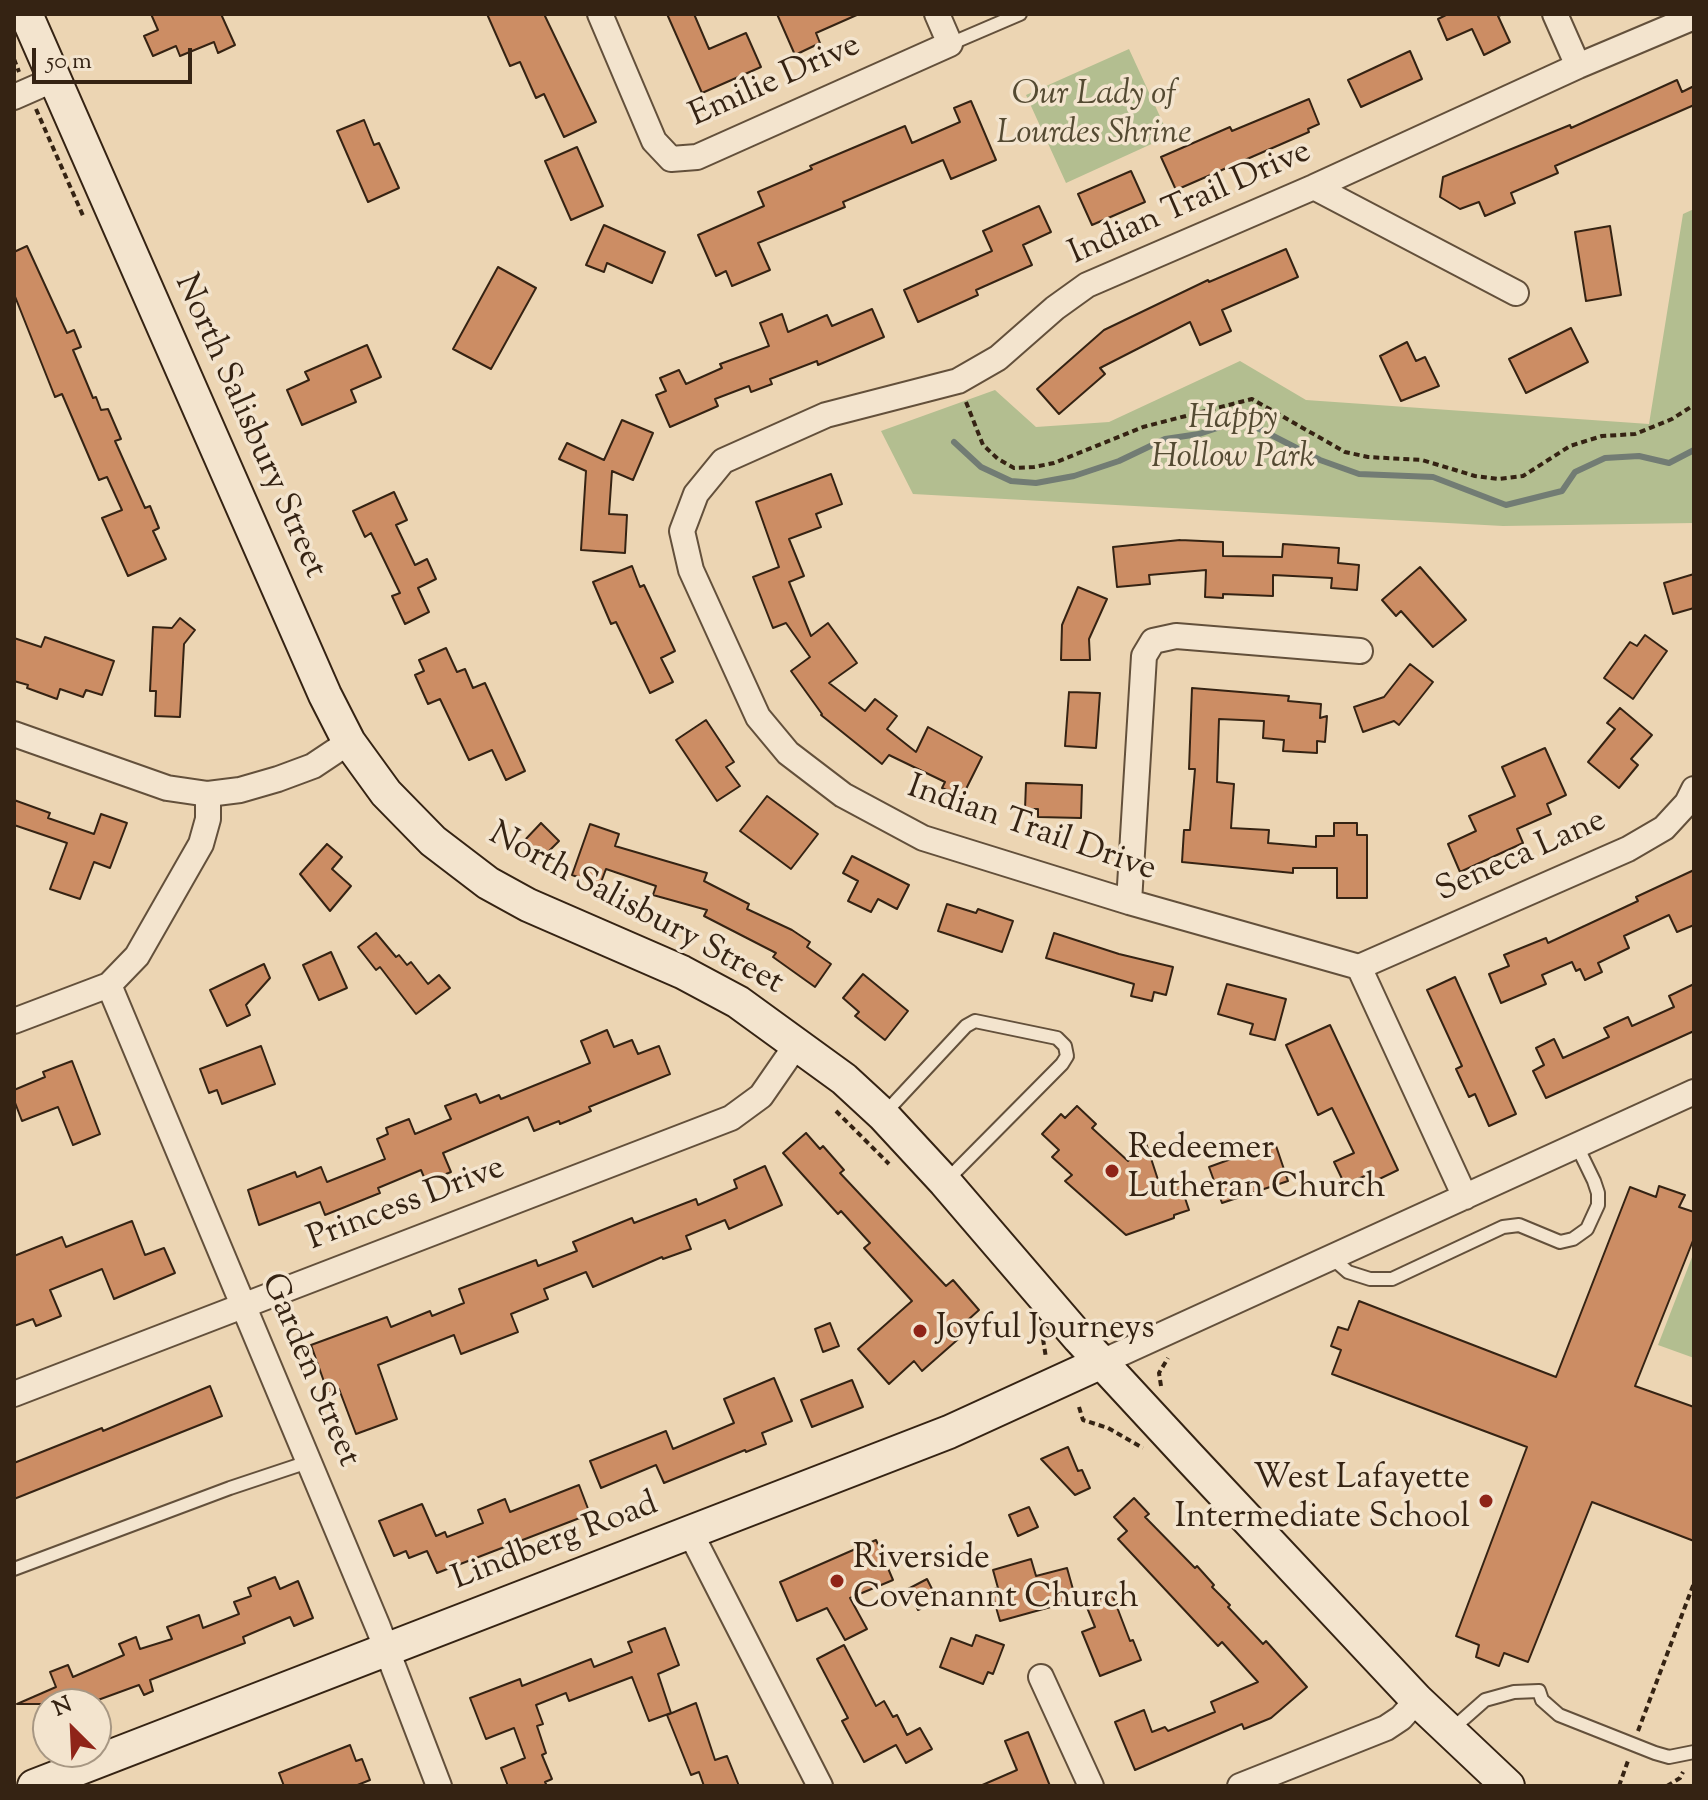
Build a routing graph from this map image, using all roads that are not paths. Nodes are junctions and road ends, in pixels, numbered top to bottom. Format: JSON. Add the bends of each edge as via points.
{"nodes":[{"id":1,"x":26,"y":14,"type":"edge"},
{"id":2,"x":600,"y":14,"type":"edge"},
{"id":3,"x":937,"y":14,"type":"edge"},
{"id":4,"x":1020,"y":14,"type":"edge"},
{"id":5,"x":1555,"y":14,"type":"edge"},
{"id":6,"x":1694,"y":17,"type":"edge"},
{"id":7,"x":950,"y":44,"type":"junction"},
{"id":8,"x":1578,"y":66,"type":"junction"},
{"id":9,"x":55,"y":79,"type":"junction"},
{"id":10,"x":14,"y":97,"type":"edge"},
{"id":11,"x":1314,"y":187,"type":"junction"},
{"id":12,"x":1516,"y":293,"type":"dead end"},
{"id":13,"x":1360,"y":651,"type":"dead end"},
{"id":14,"x":14,"y":734,"type":"edge"},
{"id":15,"x":349,"y":742,"type":"junction"},
{"id":16,"x":1694,"y":789,"type":"edge"},
{"id":17,"x":208,"y":794,"type":"junction"},
{"id":18,"x":1129,"y":902,"type":"junction"},
{"id":19,"x":1359,"y":967,"type":"junction"},
{"id":20,"x":109,"y":985,"type":"junction"},
{"id":21,"x":14,"y":1021,"type":"edge"},
{"id":22,"x":797,"y":1044,"type":"junction"},
{"id":23,"x":1694,"y":1092,"type":"edge"},
{"id":24,"x":883,"y":1115,"type":"junction"},
{"id":25,"x":1577,"y":1146,"type":"junction"},
{"id":26,"x":945,"y":1182,"type":"junction"},
{"id":27,"x":1465,"y":1197,"type":"junction"},
{"id":28,"x":1331,"y":1257,"type":"junction"},
{"id":29,"x":244,"y":1305,"type":"junction"},
{"id":30,"x":1102,"y":1362,"type":"junction"},
{"id":31,"x":14,"y":1394,"type":"edge"},
{"id":32,"x":308,"y":1462,"type":"junction"},
{"id":33,"x":690,"y":1532,"type":"junction"},
{"id":34,"x":14,"y":1569,"type":"edge"},
{"id":35,"x":387,"y":1651,"type":"junction"},
{"id":36,"x":1041,"y":1677,"type":"dead end"},
{"id":37,"x":1417,"y":1700,"type":"junction"},
{"id":38,"x":1449,"y":1732,"type":"junction"},
{"id":39,"x":1694,"y":1752,"type":"edge"},
{"id":40,"x":34,"y":1786,"type":"edge"},
{"id":41,"x":439,"y":1786,"type":"edge"},
{"id":42,"x":820,"y":1786,"type":"edge"},
{"id":43,"x":1091,"y":1786,"type":"edge"},
{"id":44,"x":1240,"y":1786,"type":"edge"},
{"id":45,"x":1508,"y":1786,"type":"edge"}],
"edges":[{"from":1,"to":9,"type":"street","name":"North Salisbury Street"},
{"from":2,"to":7,"type":"street","name":"Emilie Drive","via":[[654,141],[671,159],[697,157]]},
{"from":3,"to":7,"type":"street"},
{"from":4,"to":7,"type":"lane"},
{"from":5,"to":8,"type":"street"},
{"from":6,"to":8,"type":"street","name":"Indian Trail Drive"},
{"from":8,"to":11,"type":"street","name":"Indian Trail Drive"},
{"from":9,"to":10,"type":"street"},
{"from":9,"to":15,"type":"street","name":"North Salisbury Street"},
{"from":11,"to":12,"type":"street"},
{"from":11,"to":18,"type":"street","name":"Indian Trail Drive","via":[[1087,285],[998,358],[958,381],[826,415],[723,461],[696,494],[682,531],[691,570],[758,717],[788,753],[843,795],[923,838]]},
{"from":13,"to":18,"type":"street","via":[[1176,636],[1153,641],[1144,656]]},
{"from":14,"to":17,"type":"street","via":[[167,788]]},
{"from":15,"to":17,"type":"street","via":[[313,766],[278,779]]},
{"from":15,"to":22,"type":"street","name":"North Salisbury Street","via":[[386,793],[433,841],[488,883],[682,972],[738,1002]]},
{"from":16,"to":19,"type":"street","name":"Seneca Lane","via":[[1664,828],[1628,849]]},
{"from":17,"to":20,"type":"street","via":[[208,819],[188,871],[137,956]]},
{"from":18,"to":19,"type":"street","name":"Indian Trail Drive"},
{"from":19,"to":27,"type":"street"},
{"from":20,"to":21,"type":"street"},
{"from":20,"to":29,"type":"street","name":"Garden Street"},
{"from":22,"to":24,"type":"street","name":"North Salisbury Street"},
{"from":22,"to":29,"type":"street","name":"Princess Drive","via":[[761,1096],[731,1118]]},
{"from":23,"to":25,"type":"street"},
{"from":24,"to":26,"type":"street","name":"North Salisbury Street"},
{"from":24,"to":26,"type":"lane","via":[[975,1021],[1057,1038],[1065,1046],[1062,1064]]},
{"from":25,"to":27,"type":"street"},
{"from":25,"to":28,"type":"lane","via":[[1594,1181],[1598,1205],[1587,1229],[1573,1239],[1560,1242],[1519,1225],[1503,1227],[1392,1279],[1348,1272]]},
{"from":26,"to":30,"type":"street","name":"North Salisbury Street"},
{"from":27,"to":28,"type":"street"},
{"from":28,"to":30,"type":"street"},
{"from":29,"to":31,"type":"street","name":"Princess Drive"},
{"from":29,"to":32,"type":"street","name":"Garden Street"},
{"from":30,"to":33,"type":"street","name":"Lindberg Road","via":[[949,1432]]},
{"from":30,"to":37,"type":"street","name":"North Salisbury Street"},
{"from":32,"to":34,"type":"lane"},
{"from":32,"to":35,"type":"street","name":"Garden Street"},
{"from":33,"to":35,"type":"street","name":"Lindberg Road"},
{"from":33,"to":42,"type":"street"},
{"from":35,"to":40,"type":"street","name":"Lindberg Road"},
{"from":35,"to":41,"type":"street","name":"Garden Street"},
{"from":36,"to":43,"type":"street"},
{"from":37,"to":38,"type":"street","name":"North Salisbury Street"},
{"from":37,"to":44,"type":"street","via":[[1386,1728]]},
{"from":38,"to":39,"type":"lane","via":[[1485,1700],[1539,1691],[1559,1715],[1633,1745],[1669,1757]]},
{"from":38,"to":45,"type":"street","name":"North Salisbury Street"}]}
